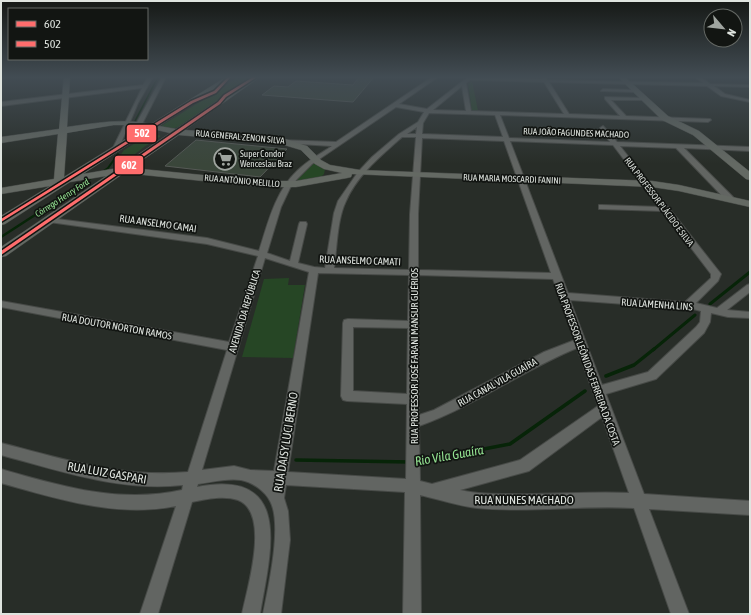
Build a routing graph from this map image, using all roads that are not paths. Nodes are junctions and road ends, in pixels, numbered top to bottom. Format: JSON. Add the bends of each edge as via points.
{"nodes":[{"id":1,"x":65,"y":106,"type":"edge"},
{"id":2,"x":134,"y":106,"type":"edge"},
{"id":3,"x":151,"y":106,"type":"edge"},
{"id":4,"x":185,"y":106,"type":"edge"},
{"id":5,"x":216,"y":106,"type":"edge"},
{"id":6,"x":394,"y":106,"type":"joint"},
{"id":7,"x":435,"y":106,"type":"edge"},
{"id":8,"x":469,"y":106,"type":"edge"},
{"id":9,"x":561,"y":106,"type":"edge"},
{"id":10,"x":614,"y":106,"type":"edge"},
{"id":11,"x":651,"y":106,"type":"edge"},
{"id":12,"x":428,"y":111,"type":"junction"},
{"id":13,"x":469,"y":113,"type":"junction"},
{"id":14,"x":496,"y":113,"type":"junction"},
{"id":15,"x":567,"y":116,"type":"junction"},
{"id":16,"x":624,"y":117,"type":"junction"},
{"id":17,"x":664,"y":118,"type":"junction"},
{"id":18,"x":708,"y":120,"type":"dead end"},
{"id":19,"x":125,"y":123,"type":"junction"},
{"id":20,"x":420,"y":123,"type":"junction"},
{"id":21,"x":152,"y":126,"type":"junction"},
{"id":22,"x":141,"y":128,"type":"junction"},
{"id":23,"x":603,"y":128,"type":"dead end"},
{"id":24,"x":63,"y":131,"type":"junction"},
{"id":25,"x":178,"y":132,"type":"junction"},
{"id":26,"x":401,"y":135,"type":"junction"},
{"id":27,"x":419,"y":136,"type":"junction"},
{"id":28,"x":506,"y":139,"type":"junction"},
{"id":29,"x":1,"y":140,"type":"edge"},
{"id":30,"x":282,"y":141,"type":"junction"},
{"id":31,"x":614,"y":143,"type":"junction"},
{"id":32,"x":677,"y":145,"type":"junction"},
{"id":33,"x":713,"y":146,"type":"junction"},
{"id":34,"x":328,"y":147,"type":"junction"},
{"id":35,"x":750,"y":149,"type":"edge"},
{"id":36,"x":115,"y":150,"type":"junction"},
{"id":37,"x":314,"y":159,"type":"junction"},
{"id":38,"x":328,"y":167,"type":"junction"},
{"id":39,"x":123,"y":170,"type":"junction"},
{"id":40,"x":360,"y":173,"type":"junction"},
{"id":41,"x":416,"y":175,"type":"junction"},
{"id":42,"x":750,"y":177,"type":"edge"},
{"id":43,"x":521,"y":179,"type":"junction"},
{"id":44,"x":63,"y":180,"type":"junction"},
{"id":45,"x":319,"y":180,"type":"junction"},
{"id":46,"x":288,"y":184,"type":"junction"},
{"id":47,"x":646,"y":184,"type":"junction"},
{"id":48,"x":1,"y":191,"type":"edge"},
{"id":49,"x":730,"y":199,"type":"junction"},
{"id":50,"x":750,"y":204,"type":"edge"},
{"id":51,"x":602,"y":207,"type":"dead end"},
{"id":52,"x":665,"y":209,"type":"junction"},
{"id":53,"x":49,"y":220,"type":"junction"},
{"id":54,"x":1,"y":221,"type":"edge"},
{"id":55,"x":303,"y":224,"type":"dead end"},
{"id":56,"x":1,"y":253,"type":"edge"},
{"id":57,"x":262,"y":254,"type":"junction"},
{"id":58,"x":293,"y":265,"type":"junction"},
{"id":59,"x":314,"y":270,"type":"junction"},
{"id":60,"x":329,"y":271,"type":"junction"},
{"id":61,"x":414,"y":273,"type":"junction"},
{"id":62,"x":556,"y":276,"type":"junction"},
{"id":63,"x":750,"y":287,"type":"edge"},
{"id":64,"x":564,"y":296,"type":"junction"},
{"id":65,"x":1,"y":304,"type":"edge"},
{"id":66,"x":688,"y":306,"type":"junction"},
{"id":67,"x":706,"y":309,"type":"junction"},
{"id":68,"x":718,"y":312,"type":"junction"},
{"id":69,"x":750,"y":316,"type":"edge"},
{"id":70,"x":414,"y":325,"type":"junction"},
{"id":71,"x":580,"y":342,"type":"junction"},
{"id":72,"x":233,"y":347,"type":"junction"},
{"id":73,"x":598,"y":391,"type":"junction"},
{"id":74,"x":413,"y":399,"type":"junction"},
{"id":75,"x":605,"y":408,"type":"junction"},
{"id":76,"x":413,"y":422,"type":"junction"},
{"id":77,"x":1,"y":449,"type":"edge"},
{"id":78,"x":413,"y":472,"type":"junction"},
{"id":79,"x":1,"y":476,"type":"edge"},
{"id":80,"x":251,"y":476,"type":"junction"},
{"id":81,"x":193,"y":478,"type":"junction"},
{"id":82,"x":280,"y":478,"type":"junction"},
{"id":83,"x":433,"y":490,"type":"junction"},
{"id":84,"x":186,"y":497,"type":"junction"},
{"id":85,"x":277,"y":498,"type":"junction"},
{"id":86,"x":638,"y":500,"type":"junction"},
{"id":87,"x":750,"y":508,"type":"edge"},
{"id":88,"x":149,"y":614,"type":"edge"},
{"id":89,"x":251,"y":614,"type":"edge"},
{"id":90,"x":272,"y":614,"type":"edge"},
{"id":91,"x":412,"y":614,"type":"edge"},
{"id":92,"x":680,"y":614,"type":"edge"}],
"edges":[{"from":1,"to":24,"type":"main road"},
{"from":2,"to":19,"type":"street"},
{"from":3,"to":22,"type":"street"},
{"from":4,"to":21,"type":"main road"},
{"from":5,"to":25,"type":"main road"},
{"from":6,"to":12,"type":"street"},
{"from":6,"to":34,"type":"street","name":"AVENIDA DA REPÚBLICA"},
{"from":7,"to":12,"type":"street"},
{"from":8,"to":13,"type":"street"},
{"from":9,"to":15,"type":"street"},
{"from":10,"to":16,"type":"street"},
{"from":11,"to":17,"type":"main road"},
{"from":12,"to":13,"type":"street"},
{"from":12,"to":20,"type":"street"},
{"from":13,"to":14,"type":"street"},
{"from":14,"to":15,"type":"street"},
{"from":14,"to":28,"type":"street","name":"RUA PROFESSOR LEÔNIDAS FERREIRA DA COSTA"},
{"from":15,"to":16,"type":"street"},
{"from":16,"to":17,"type":"street"},
{"from":17,"to":18,"type":"street"},
{"from":17,"to":33,"type":"main road","via":[[696,133]]},
{"from":19,"to":22,"type":"main road"},
{"from":19,"to":24,"type":"main road"},
{"from":19,"to":36,"type":"street"},
{"from":20,"to":26,"type":"street"},
{"from":20,"to":27,"type":"street","name":"RUA PROFESSOR JOSÉ FARANI MANSUR GUÉRIOS"},
{"from":21,"to":22,"type":"main road"},
{"from":21,"to":25,"type":"main road","name":"RUA GENERAL ZENON SILVA"},
{"from":22,"to":25,"type":"main road"},
{"from":22,"to":36,"type":"main road"},
{"from":23,"to":31,"type":"street","name":"RUA PROFESSOR PLÁCIDO E SILVA"},
{"from":24,"to":29,"type":"main road"},
{"from":24,"to":44,"type":"main road"},
{"from":25,"to":30,"type":"main road","name":"RUA GENERAL ZENON SILVA"},
{"from":25,"to":39,"type":"main road"},
{"from":26,"to":27,"type":"street","name":"RUA JOÃO FAGUNDES MACHADO"},
{"from":26,"to":40,"type":"street"},
{"from":27,"to":28,"type":"street","name":"RUA JOÃO FAGUNDES MACHADO"},
{"from":27,"to":41,"type":"street","name":"RUA PROFESSOR JOSÉ FARANI MANSUR GUÉRIOS"},
{"from":28,"to":31,"type":"street","name":"RUA JOÃO FAGUNDES MACHADO"},
{"from":28,"to":43,"type":"street","name":"RUA PROFESSOR LEÔNIDAS FERREIRA DA COSTA"},
{"from":30,"to":34,"type":"street","name":"RUA GENERAL ZENON SILVA"},
{"from":30,"to":37,"type":"main road","name":"RUA MARIA MOSCARDI FANINI","via":[[304,148]]},
{"from":31,"to":32,"type":"street","name":"RUA JOÃO FAGUNDES MACHADO"},
{"from":31,"to":47,"type":"street","name":"RUA PROFESSOR PLÁCIDO E SILVA"},
{"from":32,"to":33,"type":"street","name":"RUA JOÃO FAGUNDES MACHADO"},
{"from":32,"to":49,"type":"street"},
{"from":33,"to":35,"type":"street","name":"RUA JOÃO FAGUNDES MACHADO"},
{"from":33,"to":42,"type":"main road"},
{"from":34,"to":37,"type":"street","name":"AVENIDA DA REPÚBLICA"},
{"from":36,"to":44,"type":"main road"},
{"from":37,"to":38,"type":"main road","name":"RUA MARIA MOSCARDI FANINI"},
{"from":37,"to":46,"type":"street","name":"AVENIDA DA REPÚBLICA"},
{"from":38,"to":40,"type":"main road","name":"RUA MARIA MOSCARDI FANINI"},
{"from":38,"to":45,"type":"main road","via":[[328,174]]},
{"from":39,"to":44,"type":"main road"},
{"from":39,"to":46,"type":"main road","name":"RUA ANTÔNIO MELILLO","via":[[251,183]]},
{"from":39,"to":53,"type":"main road"},
{"from":40,"to":41,"type":"main road","name":"RUA MARIA MOSCARDI FANINI"},
{"from":40,"to":45,"type":"main road","name":"RUA ANTÔNIO MELILLO"},
{"from":40,"to":60,"type":"street","via":[[339,207]]},
{"from":41,"to":43,"type":"main road","name":"RUA MARIA MOSCARDI FANINI"},
{"from":41,"to":61,"type":"street","name":"RUA PROFESSOR JOSÉ FARANI MANSUR GUÉRIOS"},
{"from":43,"to":47,"type":"main road","name":"RUA MARIA MOSCARDI FANINI"},
{"from":43,"to":62,"type":"street","name":"RUA PROFESSOR LEÔNIDAS FERREIRA DA COSTA"},
{"from":44,"to":48,"type":"main road"},
{"from":44,"to":54,"type":"main road"},
{"from":45,"to":46,"type":"main road","name":"RUA ANTÔNIO MELILLO"},
{"from":46,"to":57,"type":"street","name":"AVENIDA DA REPÚBLICA","via":[[277,207]]},
{"from":47,"to":49,"type":"main road","name":"RUA MARIA MOSCARDI FANINI"},
{"from":47,"to":52,"type":"street","name":"RUA PROFESSOR PLÁCIDO E SILVA"},
{"from":49,"to":50,"type":"main road","name":"RUA MARIA MOSCARDI FANINI"},
{"from":51,"to":52,"type":"street"},
{"from":52,"to":66,"type":"street","name":"RUA PROFESSOR PLÁCIDO E SILVA","via":[[716,274],[715,279]]},
{"from":53,"to":56,"type":"main road"},
{"from":53,"to":57,"type":"street","name":"RUA ANSELMO CAMAI","via":[[206,241]]},
{"from":55,"to":58,"type":"street"},
{"from":57,"to":58,"type":"street","name":"RUA ANSELMO CAMATI"},
{"from":57,"to":72,"type":"street","name":"AVENIDA DA REPÚBLICA"},
{"from":58,"to":59,"type":"street","name":"RUA ANSELMO CAMATI"},
{"from":59,"to":60,"type":"street","name":"RUA ANSELMO CAMATI"},
{"from":59,"to":82,"type":"street","name":"RUA DAISY LUCI BERNO"},
{"from":60,"to":61,"type":"street","name":"RUA ANSELMO CAMATI"},
{"from":61,"to":62,"type":"street","name":"RUA ANSELMO CAMATI"},
{"from":61,"to":70,"type":"street","name":"RUA PROFESSOR JOSÉ FARANI MANSUR GUÉRIOS"},
{"from":62,"to":64,"type":"street","name":"RUA PROFESSOR LEÔNIDAS FERREIRA DA COSTA"},
{"from":63,"to":68,"type":"street"},
{"from":64,"to":66,"type":"street","name":"RUA LAMENHA LINS"},
{"from":64,"to":71,"type":"street","name":"RUA PROFESSOR LEÔNIDAS FERREIRA DA COSTA"},
{"from":65,"to":72,"type":"street","name":"RUA DOUTOR NORTON RAMOS"},
{"from":66,"to":67,"type":"street","name":"RUA LAMENHA LINS"},
{"from":67,"to":68,"type":"street","name":"RUA LAMENHA LINS"},
{"from":67,"to":73,"type":"street","via":[[705,322],[700,330],[657,373]]},
{"from":68,"to":69,"type":"street","name":"RUA LAMENHA LINS"},
{"from":70,"to":74,"type":"street","name":"RUA PROFESSOR JOSÉ FARANI MANSUR GUÉRIOS"},
{"from":70,"to":74,"type":"street","via":[[348,324],[347,396]]},
{"from":71,"to":73,"type":"street","name":"RUA PROFESSOR LEÔNIDAS FERREIRA DA COSTA"},
{"from":71,"to":76,"type":"street","name":"RUA CANAL VILA GUAÍRA","via":[[548,354],[438,414]]},
{"from":72,"to":81,"type":"street","name":"AVENIDA DA REPÚBLICA"},
{"from":73,"to":75,"type":"street","name":"RUA PROFESSOR LEÔNIDAS FERREIRA DA COSTA"},
{"from":74,"to":76,"type":"street","name":"RUA PROFESSOR JOSÉ FARANI MANSUR GUÉRIOS"},
{"from":75,"to":83,"type":"street","via":[[524,466]]},
{"from":75,"to":86,"type":"street","name":"RUA PROFESSOR LEÔNIDAS FERREIRA DA COSTA"},
{"from":76,"to":78,"type":"street","name":"RUA PROFESSOR JOSÉ FARANI MANSUR GUÉRIOS"},
{"from":77,"to":81,"type":"street","name":"RUA LUIZ GASPARI","via":[[120,477],[146,480]]},
{"from":78,"to":82,"type":"street","name":"RUA NUNES MACHADO"},
{"from":78,"to":83,"type":"street","name":"RUA NUNES MACHADO"},
{"from":78,"to":91,"type":"street","name":"RUA PROFESSOR JOSÉ FARANI MANSUR GUÉRIOS"},
{"from":79,"to":84,"type":"street","via":[[69,494],[121,502],[149,503]]},
{"from":80,"to":81,"type":"street","name":"RUA LUIZ GASPARI","via":[[234,473]]},
{"from":80,"to":82,"type":"street","name":"RUA NUNES MACHADO"},
{"from":80,"to":85,"type":"street","name":"RUA LUIZ GASPARI","via":[[265,484]]},
{"from":81,"to":84,"type":"street","name":"AVENIDA DA REPÚBLICA"},
{"from":82,"to":85,"type":"street","name":"RUA DAISY LUCI BERNO"},
{"from":83,"to":86,"type":"street","name":"RUA NUNES MACHADO","via":[[476,501]]},
{"from":84,"to":88,"type":"street","name":"AVENIDA DA REPÚBLICA"},
{"from":84,"to":89,"type":"street","via":[[236,492],[245,495],[258,509],[263,526],[263,538]]},
{"from":85,"to":90,"type":"street","name":"RUA DAISY LUCI BERNO","via":[[284,526]]},
{"from":86,"to":87,"type":"street","name":"RUA NUNES MACHADO"},
{"from":86,"to":92,"type":"street","name":"RUA PROFESSOR LEÔNIDAS FERREIRA DA COSTA"}]}
